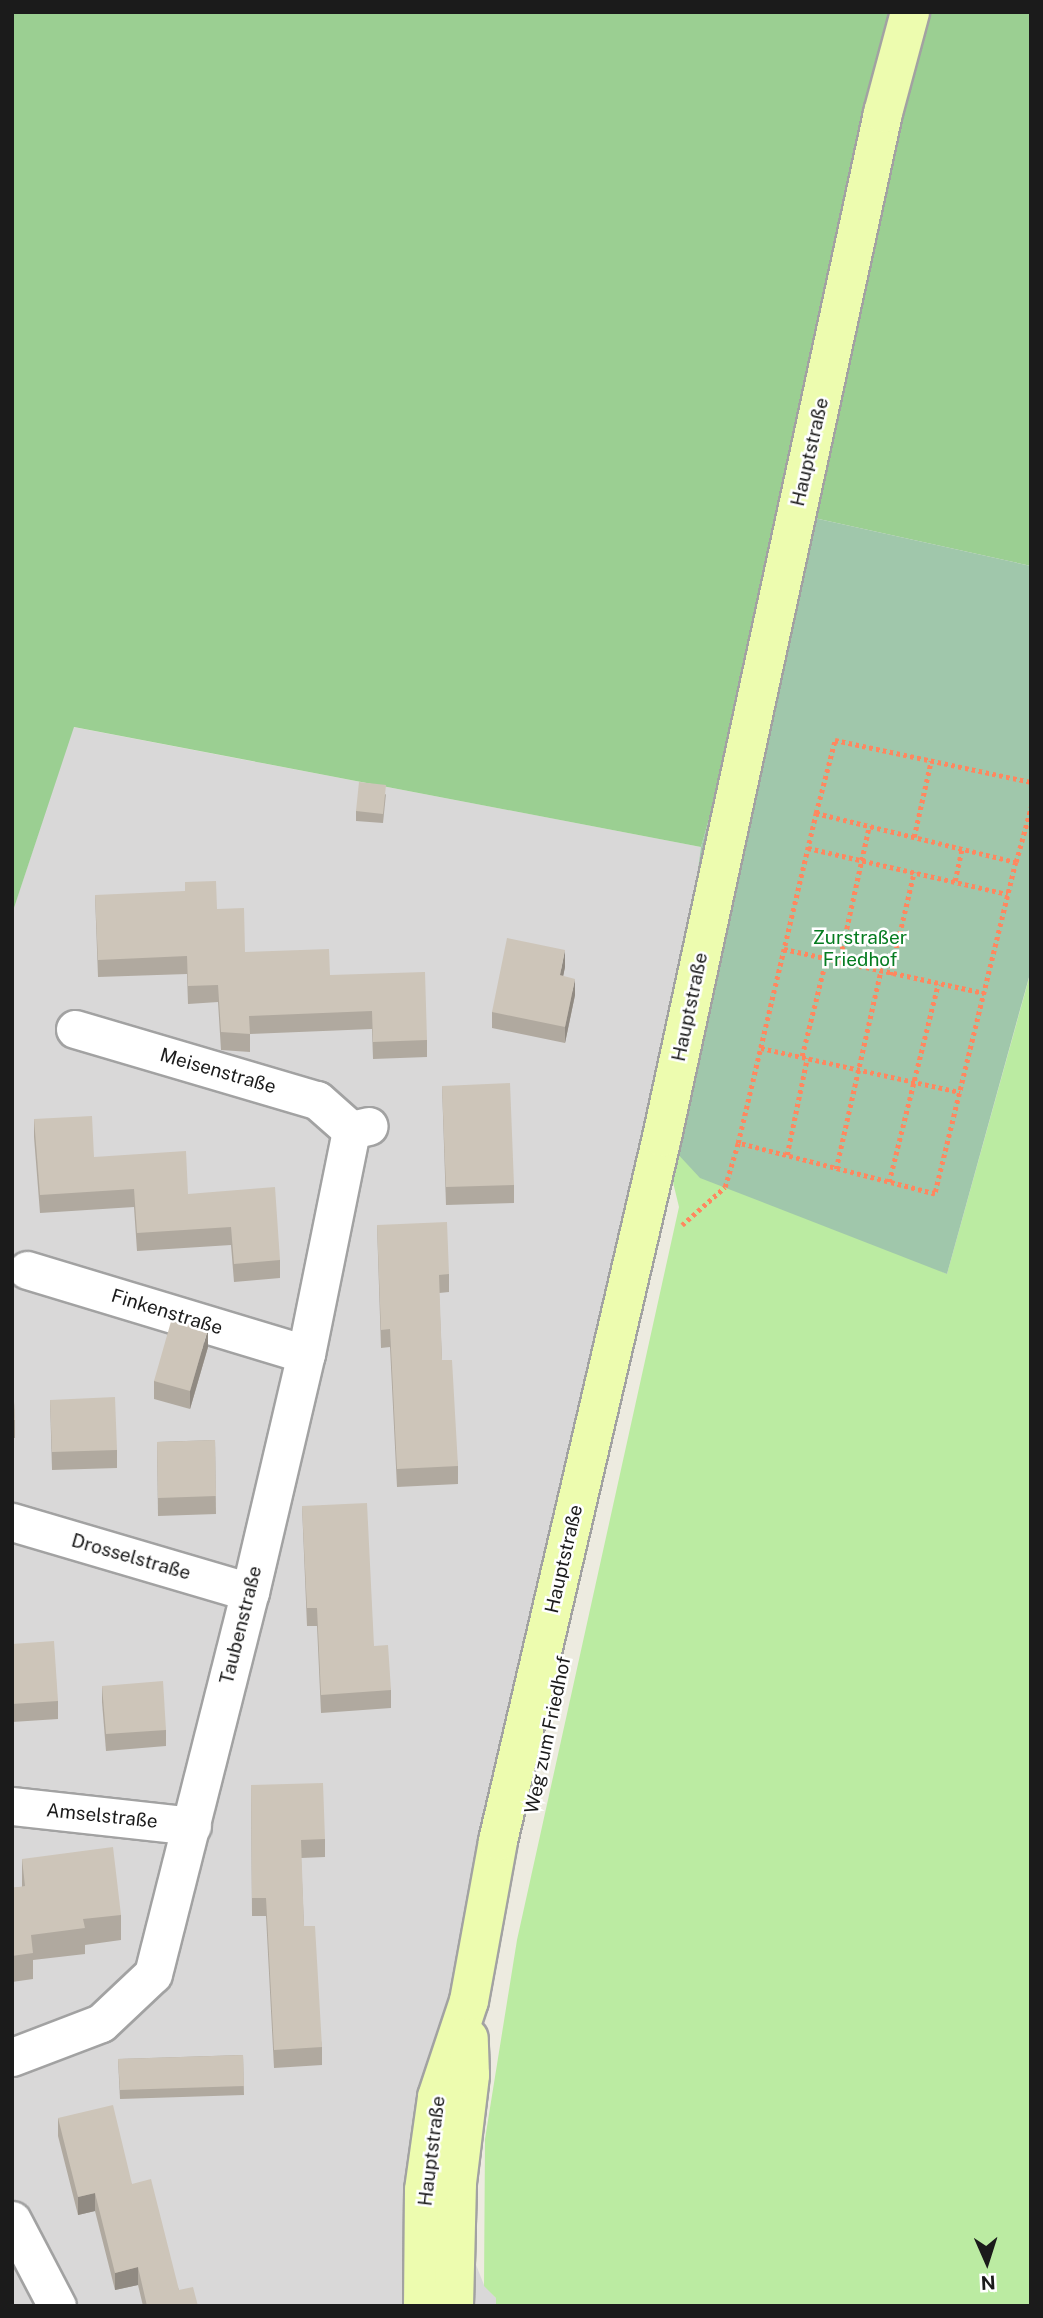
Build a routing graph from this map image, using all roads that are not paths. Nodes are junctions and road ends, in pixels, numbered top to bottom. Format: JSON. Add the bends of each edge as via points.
{"nodes":[{"id":1,"x":910,"y":12,"type":"edge"},
{"id":2,"x":75,"y":1029,"type":"dead end"},
{"id":3,"x":360,"y":1128,"type":"joint"},
{"id":4,"x":27,"y":1270,"type":"dead end"},
{"id":5,"x":306,"y":1354,"type":"junction"},
{"id":6,"x":12,"y":1522,"type":"edge"},
{"id":7,"x":250,"y":1592,"type":"junction"},
{"id":8,"x":12,"y":1806,"type":"edge"},
{"id":9,"x":192,"y":1826,"type":"junction"},
{"id":10,"x":469,"y":2001,"type":"junction"},
{"id":11,"x":12,"y":2057,"type":"edge"},
{"id":12,"x":12,"y":2220,"type":"edge"},
{"id":13,"x":57,"y":2306,"type":"edge"},
{"id":14,"x":423,"y":2306,"type":"edge"},
{"id":15,"x":454,"y":2306,"type":"edge"}],
"edges":[{"from":1,"to":10,"type":"main road","name":"Hauptstraße","via":[[883,113],[662,1137],[498,1841]]},
{"from":2,"to":3,"type":"street","name":"Meisenstraße","via":[[317,1100]]},
{"from":3,"to":5,"type":"street","name":"Taubenstraße"},
{"from":4,"to":5,"type":"street","name":"Finkenstraße"},
{"from":5,"to":7,"type":"street","name":"Taubenstraße"},
{"from":6,"to":7,"type":"street","name":"Drosselstraße"},
{"from":7,"to":9,"type":"street","name":"Taubenstraße"},
{"from":8,"to":9,"type":"street","name":"Amselstraße"},
{"from":9,"to":11,"type":"street","name":"Taubenstraße","via":[[153,1974],[101,2023]]},
{"from":10,"to":14,"type":"main road","name":"Hauptstraße","via":[[437,2097],[424,2190]]},
{"from":10,"to":15,"type":"main road","name":"Hauptstraße","via":[[470,2075],[457,2183]]},
{"from":12,"to":13,"type":"street"}]}
